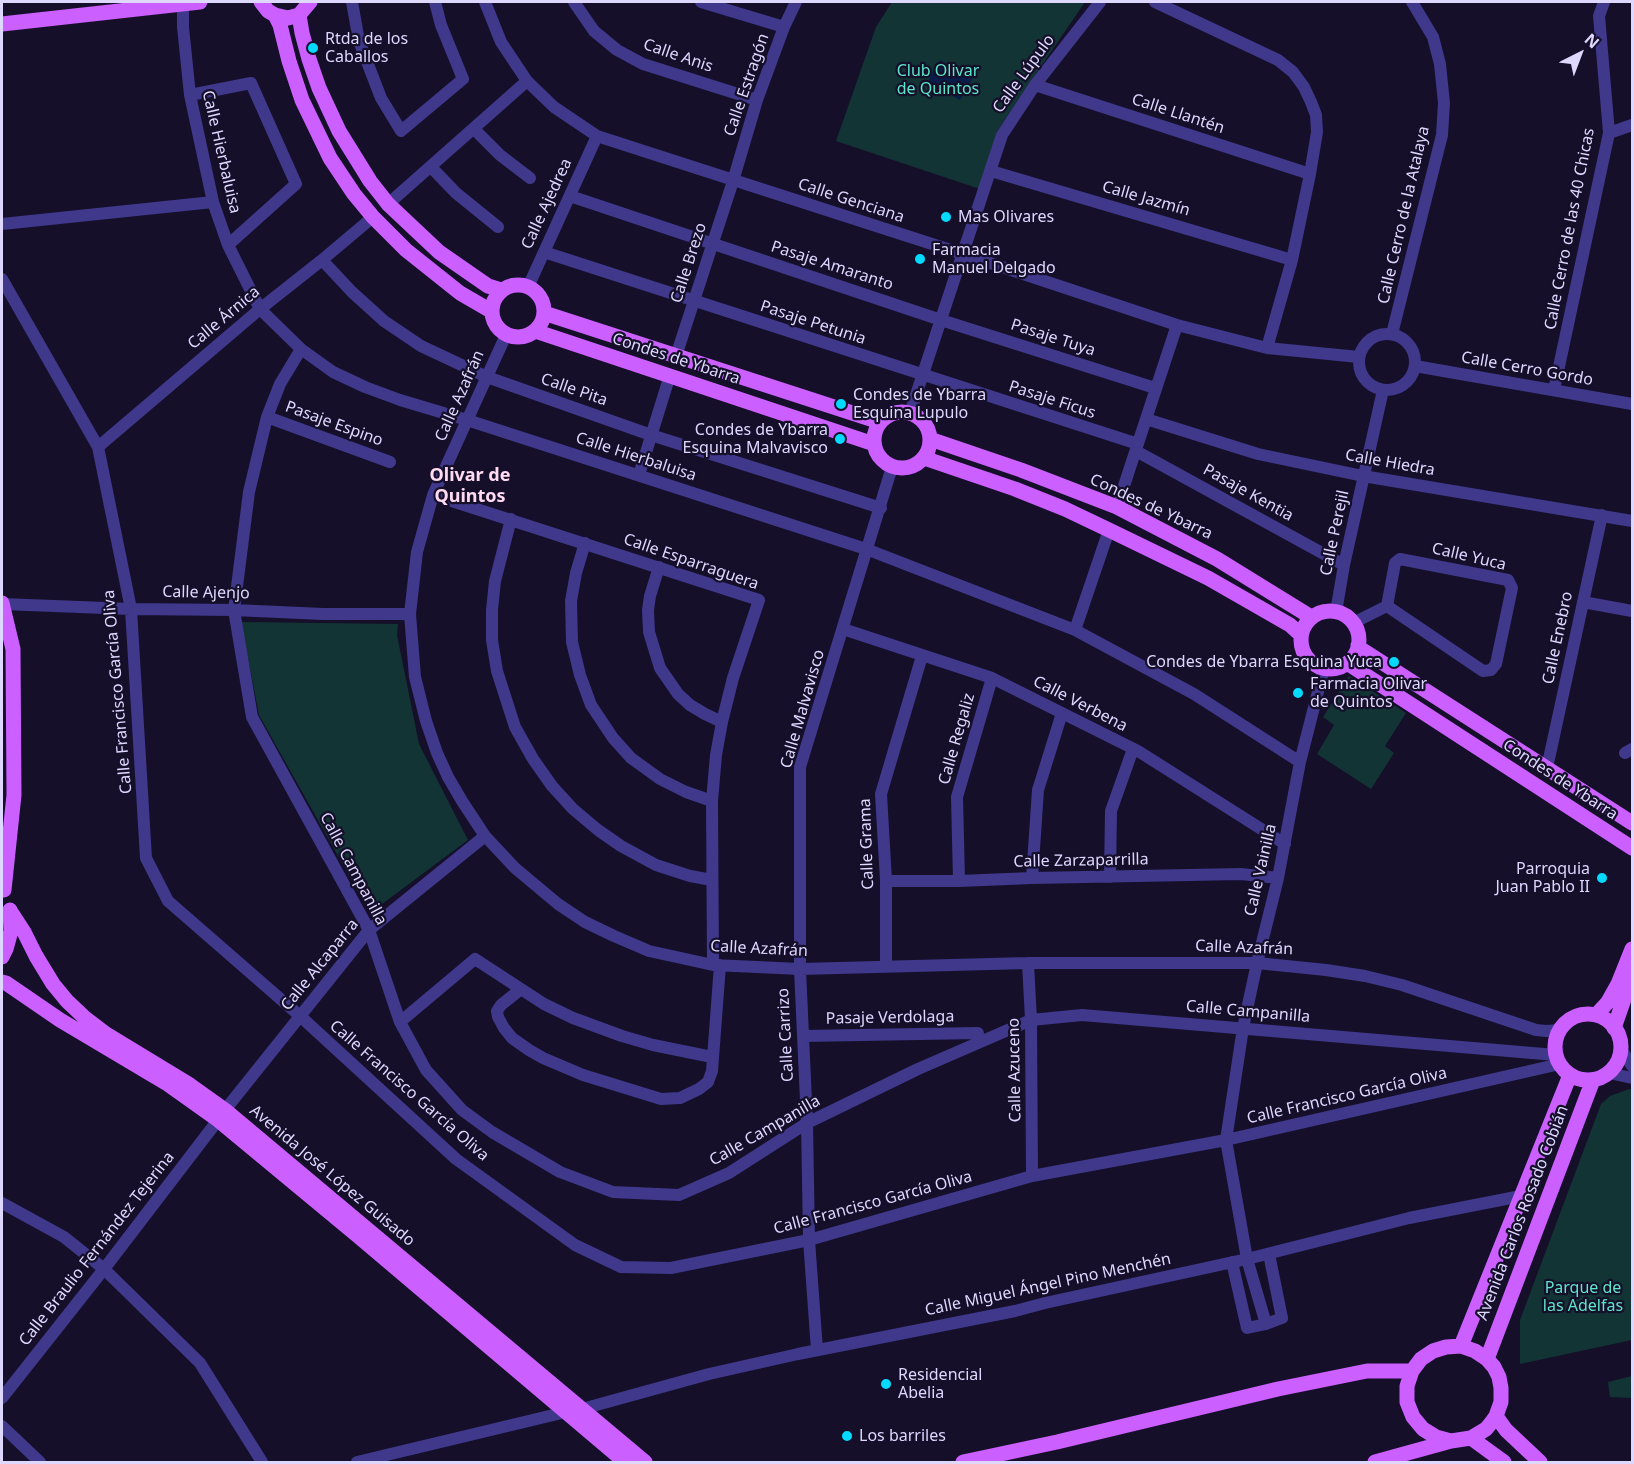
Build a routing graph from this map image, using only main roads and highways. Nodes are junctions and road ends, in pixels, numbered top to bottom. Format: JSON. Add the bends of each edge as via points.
{"nodes":[{"id":1,"x":200,"y":2,"type":"edge"},
{"id":2,"x":261,"y":2,"type":"edge"},
{"id":3,"x":310,"y":2,"type":"edge"},
{"id":4,"x":182,"y":3,"type":"edge"},
{"id":5,"x":275,"y":15,"type":"junction"},
{"id":6,"x":299,"y":15,"type":"junction"},
{"id":7,"x":2,"y":24,"type":"edge"},
{"id":8,"x":501,"y":290,"type":"junction"},
{"id":9,"x":491,"y":312,"type":"junction"},
{"id":10,"x":544,"y":313,"type":"junction"},
{"id":11,"x":535,"y":331,"type":"junction"},
{"id":12,"x":880,"y":422,"type":"junction"},
{"id":13,"x":930,"y":439,"type":"junction"},
{"id":14,"x":874,"y":444,"type":"junction"},
{"id":15,"x":924,"y":458,"type":"junction"},
{"id":16,"x":2,"y":604,"type":"edge"},
{"id":17,"x":1311,"y":617,"type":"junction"},
{"id":18,"x":1301,"y":635,"type":"junction"},
{"id":19,"x":1358,"y":645,"type":"junction"},
{"id":20,"x":1347,"y":663,"type":"junction"},
{"id":21,"x":1632,"y":823,"type":"edge"},
{"id":22,"x":1632,"y":848,"type":"edge"},
{"id":23,"x":3,"y":888,"type":"edge"},
{"id":24,"x":10,"y":912,"type":"junction"},
{"id":25,"x":1632,"y":949,"type":"edge"},
{"id":26,"x":2,"y":957,"type":"edge"},
{"id":27,"x":1632,"y":976,"type":"edge"},
{"id":28,"x":2,"y":982,"type":"edge"},
{"id":29,"x":1596,"y":1016,"type":"junction"},
{"id":30,"x":1614,"y":1028,"type":"junction"},
{"id":31,"x":1562,"y":1065,"type":"junction"},
{"id":32,"x":1593,"y":1080,"type":"junction"},
{"id":33,"x":222,"y":1115,"type":"junction"},
{"id":34,"x":1461,"y":1346,"type":"junction"},
{"id":35,"x":1486,"y":1359,"type":"junction"},
{"id":36,"x":1412,"y":1371,"type":"junction"},
{"id":37,"x":1496,"y":1416,"type":"junction"},
{"id":38,"x":1471,"y":1438,"type":"junction"},
{"id":39,"x":1451,"y":1441,"type":"junction"},
{"id":40,"x":625,"y":1462,"type":"edge"},
{"id":41,"x":645,"y":1462,"type":"edge"},
{"id":42,"x":963,"y":1462,"type":"edge"},
{"id":43,"x":1375,"y":1462,"type":"edge"},
{"id":44,"x":1504,"y":1462,"type":"edge"},
{"id":45,"x":1540,"y":1462,"type":"edge"}],
"edges":[{"from":1,"to":4,"type":"main road"},
{"from":2,"to":5,"type":"main road"},
{"from":3,"to":6,"type":"main road"},
{"from":4,"to":7,"type":"main road"},
{"from":5,"to":6,"type":"main road"},
{"from":5,"to":9,"type":"main road","via":[[302,100],[330,158],[354,194],[405,250]]},
{"from":6,"to":8,"type":"main road","via":[[319,88],[339,131],[370,181],[388,204],[439,252],[488,286]]},
{"from":8,"to":9,"type":"main road"},
{"from":8,"to":10,"type":"main road","via":[[519,284],[528,286],[540,297]]},
{"from":9,"to":11,"type":"main road","via":[[495,325],[506,335],[521,338]]},
{"from":10,"to":11,"type":"main road"},
{"from":10,"to":12,"type":"main road","name":"Condes de Ybarra"},
{"from":11,"to":14,"type":"main road","name":"Condes de Ybarra"},
{"from":12,"to":13,"type":"main road","via":[[894,412],[910,413],[924,422]]},
{"from":12,"to":14,"type":"main road"},
{"from":13,"to":15,"type":"main road"},
{"from":13,"to":17,"type":"main road","name":"Condes de Ybarra","via":[[1117,507],[1217,559]]},
{"from":14,"to":15,"type":"main road","via":[[881,459],[892,467],[911,467]]},
{"from":15,"to":18,"type":"main road","via":[[1065,509],[1209,578]]},
{"from":16,"to":23,"type":"main road","via":[[13,649],[14,795]]},
{"from":17,"to":18,"type":"main road"},
{"from":17,"to":19,"type":"main road","via":[[1327,611],[1342,614],[1353,623]]},
{"from":18,"to":20,"type":"main road","via":[[1307,658],[1313,663],[1330,668]]},
{"from":19,"to":20,"type":"main road"},
{"from":19,"to":21,"type":"main road","name":"Condes de Ybarra"},
{"from":20,"to":22,"type":"main road","name":"Condes de Ybarra"},
{"from":23,"to":24,"type":"main road"},
{"from":24,"to":26,"type":"main road","via":[[10,931]]},
{"from":24,"to":33,"type":"main road","name":"Avenida José López Guisado","via":[[67,1001],[106,1034],[190,1085]]},
{"from":25,"to":29,"type":"main road","via":[[1618,984]]},
{"from":27,"to":30,"type":"main road"},
{"from":28,"to":33,"type":"main road","name":"Avenida José López Guisado"},
{"from":29,"to":30,"type":"main road"},
{"from":29,"to":31,"type":"main road","via":[[1576,1017],[1560,1030],[1555,1046]]},
{"from":30,"to":32,"type":"main road","via":[[1621,1049],[1619,1058],[1609,1073]]},
{"from":31,"to":32,"type":"main road","via":[[1577,1078]]},
{"from":31,"to":34,"type":"main road","name":"Avenida Carlos Rosado Cobián","via":[[1521,1196]]},
{"from":32,"to":35,"type":"main road","name":"Avenida Carlos Rosado Cobián"},
{"from":33,"to":40,"type":"main road","name":"Avenida José López Guisado"},
{"from":33,"to":41,"type":"main road","name":"Avenida José López Guisado"},
{"from":34,"to":35,"type":"main road"},
{"from":34,"to":36,"type":"main road","via":[[1432,1351]]},
{"from":35,"to":37,"type":"main road","via":[[1494,1367],[1501,1388]]},
{"from":36,"to":39,"type":"main road","via":[[1407,1402],[1413,1417],[1423,1429]]},
{"from":36,"to":42,"type":"main road","via":[[1367,1371],[1278,1389]]},
{"from":37,"to":38,"type":"main road","via":[[1486,1429]]},
{"from":37,"to":45,"type":"main road"},
{"from":38,"to":39,"type":"main road"},
{"from":38,"to":44,"type":"main road"},
{"from":39,"to":43,"type":"main road"}]}
